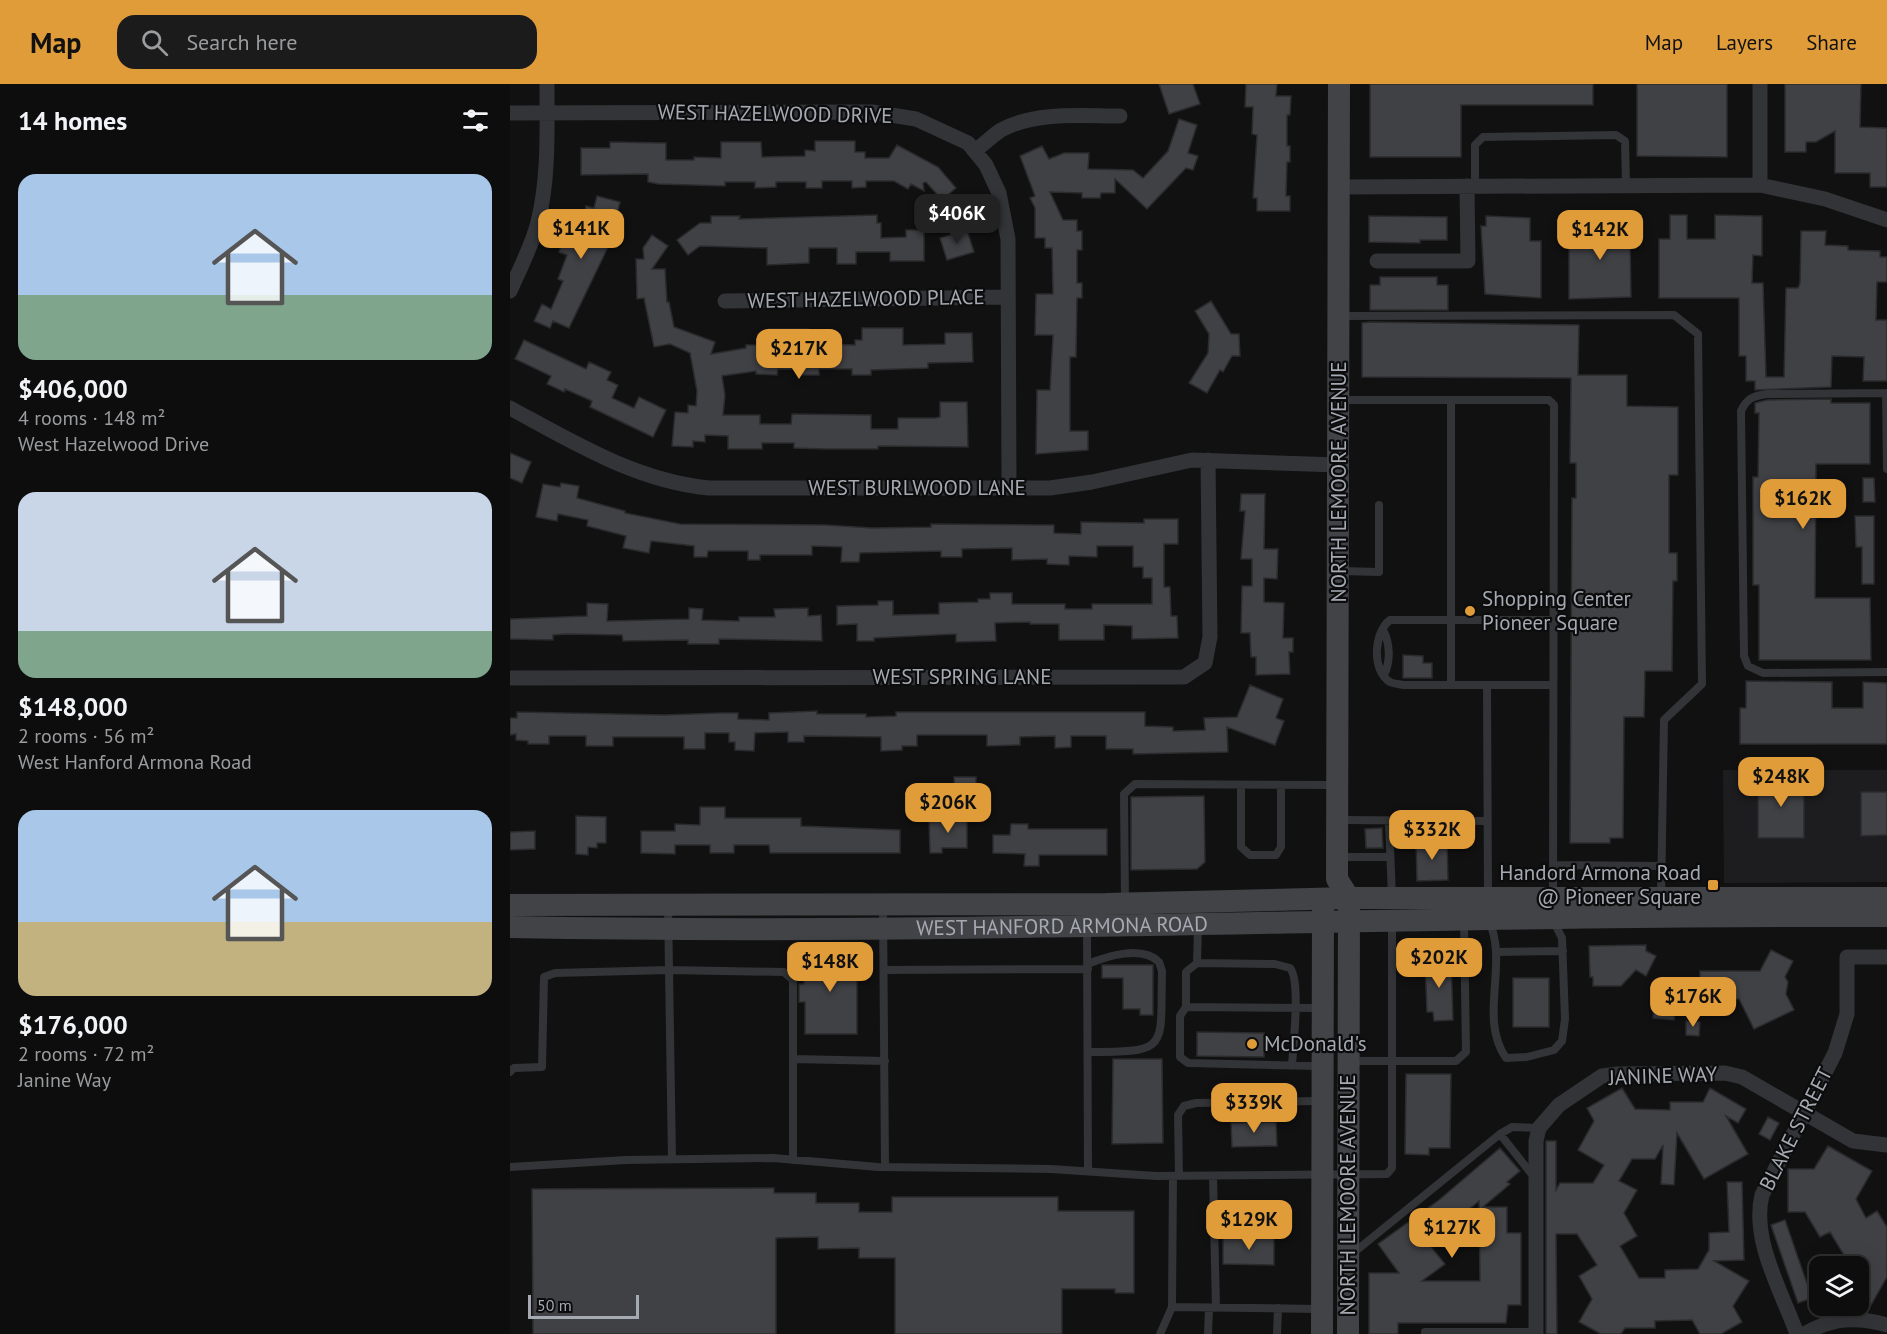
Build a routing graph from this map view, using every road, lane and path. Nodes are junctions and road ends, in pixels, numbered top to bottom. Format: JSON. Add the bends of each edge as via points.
{"nodes":[{"id":1,"x":547,"y":84,"type":"edge"},
{"id":2,"x":1339,"y":84,"type":"edge"},
{"id":3,"x":1760,"y":84,"type":"edge"},
{"id":4,"x":510,"y":113,"type":"edge"},
{"id":5,"x":547,"y":114,"type":"junction"},
{"id":6,"x":1120,"y":116,"type":"dead end"},
{"id":7,"x":975,"y":150,"type":"junction"},
{"id":8,"x":1760,"y":185,"type":"junction"},
{"id":9,"x":1471,"y":186,"type":"junction"},
{"id":10,"x":1626,"y":186,"type":"junction"},
{"id":11,"x":1341,"y":187,"type":"junction"},
{"id":12,"x":1887,"y":220,"type":"edge"},
{"id":13,"x":1377,"y":261,"type":"dead end"},
{"id":14,"x":510,"y":291,"type":"edge"},
{"id":15,"x":1008,"y":297,"type":"junction"},
{"id":16,"x":725,"y":301,"type":"dead end"},
{"id":17,"x":1340,"y":316,"type":"junction"},
{"id":18,"x":1887,"y":393,"type":"edge"},
{"id":19,"x":1339,"y":400,"type":"junction"},
{"id":20,"x":1451,"y":400,"type":"junction"},
{"id":21,"x":510,"y":408,"type":"edge"},
{"id":22,"x":1208,"y":460,"type":"junction"},
{"id":23,"x":1339,"y":465,"type":"junction"},
{"id":24,"x":1887,"y":469,"type":"edge"},
{"id":25,"x":1009,"y":486,"type":"junction"},
{"id":26,"x":1379,"y":505,"type":"dead end"},
{"id":27,"x":1339,"y":571,"type":"junction"},
{"id":28,"x":1451,"y":620,"type":"junction"},
{"id":29,"x":1553,"y":620,"type":"junction"},
{"id":30,"x":1887,"y":672,"type":"edge"},
{"id":31,"x":510,"y":678,"type":"edge"},
{"id":32,"x":1451,"y":685,"type":"junction"},
{"id":33,"x":1553,"y":685,"type":"junction"},
{"id":34,"x":1487,"y":686,"type":"junction"},
{"id":35,"x":1241,"y":785,"type":"junction"},
{"id":36,"x":1281,"y":785,"type":"junction"},
{"id":37,"x":1338,"y":785,"type":"junction"},
{"id":38,"x":1337,"y":820,"type":"junction"},
{"id":39,"x":1389,"y":821,"type":"junction"},
{"id":40,"x":1487,"y":821,"type":"junction"},
{"id":41,"x":1390,"y":857,"type":"junction"},
{"id":42,"x":1553,"y":865,"type":"junction"},
{"id":43,"x":1662,"y":866,"type":"junction"},
{"id":44,"x":1337,"y":868,"type":"junction"},
{"id":45,"x":1317,"y":898,"type":"junction"},
{"id":46,"x":1887,"y":898,"type":"edge"},
{"id":47,"x":1199,"y":901,"type":"junction"},
{"id":48,"x":883,"y":904,"type":"junction"},
{"id":49,"x":1087,"y":904,"type":"junction"},
{"id":50,"x":1125,"y":904,"type":"junction"},
{"id":51,"x":510,"y":905,"type":"edge"},
{"id":52,"x":668,"y":905,"type":"junction"},
{"id":53,"x":1661,"y":907,"type":"junction"},
{"id":54,"x":1392,"y":908,"type":"junction"},
{"id":55,"x":1464,"y":908,"type":"junction"},
{"id":56,"x":1488,"y":908,"type":"junction"},
{"id":57,"x":1552,"y":908,"type":"junction"},
{"id":58,"x":1353,"y":913,"type":"junction"},
{"id":59,"x":1887,"y":916,"type":"edge"},
{"id":60,"x":1323,"y":921,"type":"junction"},
{"id":61,"x":1198,"y":924,"type":"junction"},
{"id":62,"x":1126,"y":926,"type":"junction"},
{"id":63,"x":510,"y":927,"type":"edge"},
{"id":64,"x":1087,"y":927,"type":"junction"},
{"id":65,"x":884,"y":929,"type":"junction"},
{"id":66,"x":669,"y":930,"type":"junction"},
{"id":67,"x":1563,"y":951,"type":"junction"},
{"id":68,"x":1496,"y":952,"type":"junction"},
{"id":69,"x":1464,"y":953,"type":"junction"},
{"id":70,"x":1392,"y":954,"type":"junction"},
{"id":71,"x":1887,"y":957,"type":"edge"},
{"id":72,"x":1197,"y":963,"type":"junction"},
{"id":73,"x":1088,"y":966,"type":"junction"},
{"id":74,"x":884,"y":969,"type":"junction"},
{"id":75,"x":669,"y":970,"type":"junction"},
{"id":76,"x":1186,"y":1007,"type":"junction"},
{"id":77,"x":1294,"y":1007,"type":"junction"},
{"id":78,"x":1324,"y":1008,"type":"junction"},
{"id":79,"x":1088,"y":1052,"type":"junction"},
{"id":80,"x":793,"y":1059,"type":"junction"},
{"id":81,"x":885,"y":1061,"type":"junction"},
{"id":82,"x":1348,"y":1061,"type":"junction"},
{"id":83,"x":1392,"y":1062,"type":"junction"},
{"id":84,"x":1292,"y":1066,"type":"junction"},
{"id":85,"x":1324,"y":1067,"type":"junction"},
{"id":86,"x":510,"y":1072,"type":"edge"},
{"id":87,"x":1324,"y":1101,"type":"junction"},
{"id":88,"x":1348,"y":1101,"type":"junction"},
{"id":89,"x":1804,"y":1113,"type":"junction"},
{"id":90,"x":1539,"y":1128,"type":"junction"},
{"id":91,"x":1500,"y":1134,"type":"junction"},
{"id":92,"x":1887,"y":1144,"type":"edge"},
{"id":93,"x":672,"y":1159,"type":"junction"},
{"id":94,"x":793,"y":1160,"type":"junction"},
{"id":95,"x":510,"y":1167,"type":"edge"},
{"id":96,"x":885,"y":1167,"type":"junction"},
{"id":97,"x":1088,"y":1171,"type":"junction"},
{"id":98,"x":1320,"y":1174,"type":"junction"},
{"id":99,"x":1348,"y":1174,"type":"junction"},
{"id":100,"x":1176,"y":1176,"type":"junction"},
{"id":101,"x":1213,"y":1176,"type":"junction"},
{"id":102,"x":1536,"y":1181,"type":"junction"},
{"id":103,"x":1284,"y":1214,"type":"dead end"},
{"id":104,"x":1214,"y":1215,"type":"junction"},
{"id":105,"x":1348,"y":1256,"type":"junction"},
{"id":106,"x":1172,"y":1307,"type":"junction"},
{"id":107,"x":1212,"y":1308,"type":"junction"},
{"id":108,"x":1278,"y":1308,"type":"junction"},
{"id":109,"x":1322,"y":1309,"type":"junction"},
{"id":110,"x":1887,"y":1325,"type":"edge"},
{"id":111,"x":1425,"y":1332,"type":"dead end"},
{"id":112,"x":1536,"y":1333,"type":"edge"},
{"id":113,"x":1160,"y":1334,"type":"edge"},
{"id":114,"x":1208,"y":1334,"type":"edge"},
{"id":115,"x":1277,"y":1334,"type":"edge"},
{"id":116,"x":1322,"y":1334,"type":"edge"},
{"id":117,"x":1348,"y":1334,"type":"edge"},
{"id":118,"x":1797,"y":1334,"type":"edge"},
{"id":119,"x":1804,"y":1334,"type":"edge"}],
"edges":[{"from":1,"to":5,"type":"street"},
{"from":2,"to":11,"type":"main road","name":"NORTH LEMOORE AVENUE"},
{"from":3,"to":8,"type":"street"},
{"from":4,"to":5,"type":"street","name":"WEST HAZELWOOD DRIVE"},
{"from":5,"to":7,"type":"street","name":"WEST HAZELWOOD DRIVE","via":[[872,112],[935,125],[968,142]]},
{"from":5,"to":14,"type":"street","via":[[541,208],[530,247]]},
{"from":6,"to":7,"type":"street","via":[[1028,120],[1000,131]]},
{"from":7,"to":15,"type":"street","name":"WEST HAZELWOOD DRIVE","via":[[993,179],[1004,208]]},
{"from":8,"to":10,"type":"street"},
{"from":8,"to":12,"type":"street","via":[[1824,199]]},
{"from":9,"to":10,"type":"street"},
{"from":9,"to":10,"type":"lane","via":[[1475,145],[1483,137],[1616,135],[1625,141]]},
{"from":9,"to":11,"type":"street"},
{"from":9,"to":13,"type":"street","via":[[1468,261]]},
{"from":11,"to":17,"type":"main road","name":"NORTH LEMOORE AVENUE"},
{"from":15,"to":16,"type":"street","name":"WEST HAZELWOOD PLACE"},
{"from":15,"to":25,"type":"street","name":"WEST HAZELWOOD DRIVE"},
{"from":17,"to":19,"type":"main road","name":"NORTH LEMOORE AVENUE"},
{"from":17,"to":43,"type":"lane","via":[[1674,315],[1698,334],[1702,684],[1664,720]]},
{"from":18,"to":24,"type":"lane"},
{"from":18,"to":30,"type":"lane","via":[[1753,396],[1741,411],[1744,656],[1748,666],[1763,672]]},
{"from":19,"to":20,"type":"lane"},
{"from":19,"to":23,"type":"main road","name":"NORTH LEMOORE AVENUE"},
{"from":20,"to":28,"type":"lane"},
{"from":20,"to":29,"type":"lane","via":[[1549,400],[1554,405]]},
{"from":21,"to":25,"type":"street","name":"WEST BURLWOOD LANE","via":[[629,469],[686,486]]},
{"from":22,"to":23,"type":"street","name":"WEST BURLWOOD LANE"},
{"from":22,"to":25,"type":"street","name":"WEST BURLWOOD LANE","via":[[1160,465],[1074,486]]},
{"from":22,"to":31,"type":"street","name":"WEST SPRING LANE","via":[[1210,636],[1205,663],[1184,677]]},
{"from":23,"to":27,"type":"main road","name":"NORTH LEMOORE AVENUE"},
{"from":26,"to":27,"type":"lane","via":[[1379,572]]},
{"from":27,"to":37,"type":"main road","name":"NORTH LEMOORE AVENUE"},
{"from":28,"to":29,"type":"lane"},
{"from":28,"to":32,"type":"lane"},
{"from":28,"to":32,"type":"lane","via":[[1395,619],[1386,622],[1383,630],[1388,639],[1388,667],[1384,675],[1392,683]]},
{"from":29,"to":33,"type":"lane"},
{"from":32,"to":34,"type":"lane"},
{"from":33,"to":34,"type":"lane"},
{"from":33,"to":42,"type":"lane"},
{"from":34,"to":40,"type":"lane"},
{"from":35,"to":36,"type":"lane"},
{"from":35,"to":36,"type":"lane","via":[[1241,847],[1250,855],[1276,855],[1281,847]]},
{"from":35,"to":50,"type":"lane","via":[[1135,784],[1124,794]]},
{"from":36,"to":37,"type":"lane"},
{"from":37,"to":38,"type":"main road","name":"NORTH LEMOORE AVENUE"},
{"from":38,"to":39,"type":"lane"},
{"from":38,"to":44,"type":"main road","name":"NORTH LEMOORE AVENUE"},
{"from":39,"to":40,"type":"lane"},
{"from":39,"to":41,"type":"lane"},
{"from":40,"to":56,"type":"lane"},
{"from":41,"to":44,"type":"lane"},
{"from":41,"to":54,"type":"lane"},
{"from":42,"to":43,"type":"lane"},
{"from":42,"to":57,"type":"lane"},
{"from":43,"to":53,"type":"lane"},
{"from":44,"to":45,"type":"main road"},
{"from":44,"to":58,"type":"main road"},
{"from":45,"to":47,"type":"main road","name":"WEST HANFORD ARMONA ROAD"},
{"from":45,"to":58,"type":"main road","name":"WEST HANFORD ARMONA ROAD"},
{"from":45,"to":60,"type":"main road","name":"NORTH LEMOORE AVENUE"},
{"from":46,"to":53,"type":"main road"},
{"from":47,"to":50,"type":"main road","name":"WEST HANFORD ARMONA ROAD"},
{"from":47,"to":61,"type":"main road"},
{"from":48,"to":49,"type":"main road","name":"WEST HANFORD ARMONA ROAD"},
{"from":48,"to":52,"type":"main road","name":"WEST HANFORD ARMONA ROAD"},
{"from":48,"to":65,"type":"lane"},
{"from":49,"to":50,"type":"main road","name":"WEST HANFORD ARMONA ROAD"},
{"from":49,"to":64,"type":"lane"},
{"from":50,"to":62,"type":"lane"},
{"from":51,"to":52,"type":"main road","name":"WEST HANFORD ARMONA ROAD"},
{"from":52,"to":66,"type":"lane"},
{"from":53,"to":57,"type":"main road"},
{"from":53,"to":59,"type":"main road"},
{"from":54,"to":55,"type":"main road"},
{"from":54,"to":58,"type":"main road"},
{"from":54,"to":70,"type":"lane"},
{"from":55,"to":56,"type":"main road"},
{"from":55,"to":69,"type":"lane"},
{"from":56,"to":57,"type":"main road"},
{"from":56,"to":68,"type":"lane"},
{"from":57,"to":67,"type":"lane"},
{"from":58,"to":60,"type":"main road","name":"WEST HANFORD ARMONA ROAD"},
{"from":58,"to":82,"type":"main road","name":"NORTH LEMOORE AVENUE"},
{"from":60,"to":61,"type":"main road","name":"WEST HANFORD ARMONA ROAD"},
{"from":60,"to":78,"type":"main road","name":"NORTH LEMOORE AVENUE"},
{"from":61,"to":62,"type":"main road","name":"WEST HANFORD ARMONA ROAD"},
{"from":61,"to":72,"type":"lane"},
{"from":62,"to":64,"type":"main road","name":"WEST HANFORD ARMONA ROAD"},
{"from":63,"to":66,"type":"main road","name":"WEST HANFORD ARMONA ROAD"},
{"from":64,"to":65,"type":"main road","name":"WEST HANFORD ARMONA ROAD"},
{"from":64,"to":73,"type":"lane"},
{"from":65,"to":66,"type":"main road","name":"WEST HANFORD ARMONA ROAD"},
{"from":65,"to":74,"type":"lane"},
{"from":66,"to":75,"type":"lane"},
{"from":67,"to":68,"type":"lane"},
{"from":67,"to":68,"type":"lane","via":[[1562,1041],[1554,1050],[1506,1058],[1494,1031]]},
{"from":69,"to":70,"type":"lane"},
{"from":69,"to":83,"type":"lane","via":[[1466,1052],[1456,1061]]},
{"from":70,"to":83,"type":"lane"},
{"from":71,"to":89,"type":"street","name":"BLAKE STREET","via":[[1847,957],[1847,1014],[1836,1053]]},
{"from":72,"to":76,"type":"lane","via":[[1186,972]]},
{"from":72,"to":77,"type":"lane","via":[[1286,966],[1294,973]]},
{"from":73,"to":74,"type":"lane"},
{"from":73,"to":79,"type":"lane"},
{"from":73,"to":79,"type":"lane","via":[[1110,955],[1146,954],[1159,962],[1162,971],[1160,1031],[1156,1042],[1135,1052]]},
{"from":74,"to":81,"type":"lane"},
{"from":75,"to":80,"type":"lane","via":[[784,972],[793,980]]},
{"from":75,"to":86,"type":"lane","via":[[555,973],[544,977],[542,1067],[514,1068]]},
{"from":75,"to":93,"type":"lane"},
{"from":76,"to":77,"type":"lane"},
{"from":76,"to":84,"type":"lane","via":[[1180,1016],[1180,1057],[1188,1063]]},
{"from":77,"to":78,"type":"lane"},
{"from":77,"to":84,"type":"lane"},
{"from":78,"to":85,"type":"main road","name":"NORTH LEMOORE AVENUE"},
{"from":79,"to":97,"type":"lane"},
{"from":80,"to":81,"type":"lane"},
{"from":80,"to":94,"type":"lane"},
{"from":81,"to":96,"type":"lane"},
{"from":82,"to":83,"type":"lane"},
{"from":82,"to":88,"type":"main road","name":"NORTH LEMOORE AVENUE"},
{"from":83,"to":99,"type":"lane","via":[[1392,1168],[1387,1174]]},
{"from":84,"to":85,"type":"lane"},
{"from":85,"to":87,"type":"main road","name":"NORTH LEMOORE AVENUE"},
{"from":87,"to":88,"type":"main road"},
{"from":87,"to":98,"type":"main road","name":"NORTH LEMOORE AVENUE"},
{"from":87,"to":100,"type":"lane","via":[[1184,1106],[1178,1115]]},
{"from":88,"to":99,"type":"main road","name":"NORTH LEMOORE AVENUE"},
{"from":89,"to":90,"type":"street","name":"JANINE WAY","via":[[1742,1077],[1725,1073],[1617,1074],[1591,1082],[1559,1105]]},
{"from":89,"to":92,"type":"street","name":"JANINE WAY","via":[[1853,1141]]},
{"from":89,"to":118,"type":"street","name":"BLAKE STREET","via":[[1759,1207],[1768,1257]]},
{"from":90,"to":91,"type":"lane","via":[[1512,1127]]},
{"from":90,"to":102,"type":"street"},
{"from":91,"to":102,"type":"lane"},
{"from":91,"to":105,"type":"lane"},
{"from":93,"to":94,"type":"lane"},
{"from":93,"to":95,"type":"lane"},
{"from":94,"to":96,"type":"lane"},
{"from":96,"to":97,"type":"lane"},
{"from":97,"to":100,"type":"lane"},
{"from":98,"to":99,"type":"lane"},
{"from":98,"to":101,"type":"lane"},
{"from":98,"to":109,"type":"main road","name":"NORTH LEMOORE AVENUE"},
{"from":99,"to":105,"type":"main road","name":"NORTH LEMOORE AVENUE"},
{"from":100,"to":101,"type":"lane"},
{"from":100,"to":106,"type":"lane"},
{"from":101,"to":104,"type":"lane"},
{"from":102,"to":112,"type":"street"},
{"from":103,"to":104,"type":"lane"},
{"from":104,"to":107,"type":"lane"},
{"from":105,"to":117,"type":"main road","name":"NORTH LEMOORE AVENUE"},
{"from":106,"to":107,"type":"lane"},
{"from":106,"to":113,"type":"lane"},
{"from":107,"to":108,"type":"lane"},
{"from":107,"to":114,"type":"lane"},
{"from":108,"to":109,"type":"lane"},
{"from":108,"to":115,"type":"lane"},
{"from":109,"to":116,"type":"main road","name":"NORTH LEMOORE AVENUE"},
{"from":110,"to":119,"type":"street","via":[[1871,1320],[1838,1319]]},
{"from":111,"to":112,"type":"lane"}]}
